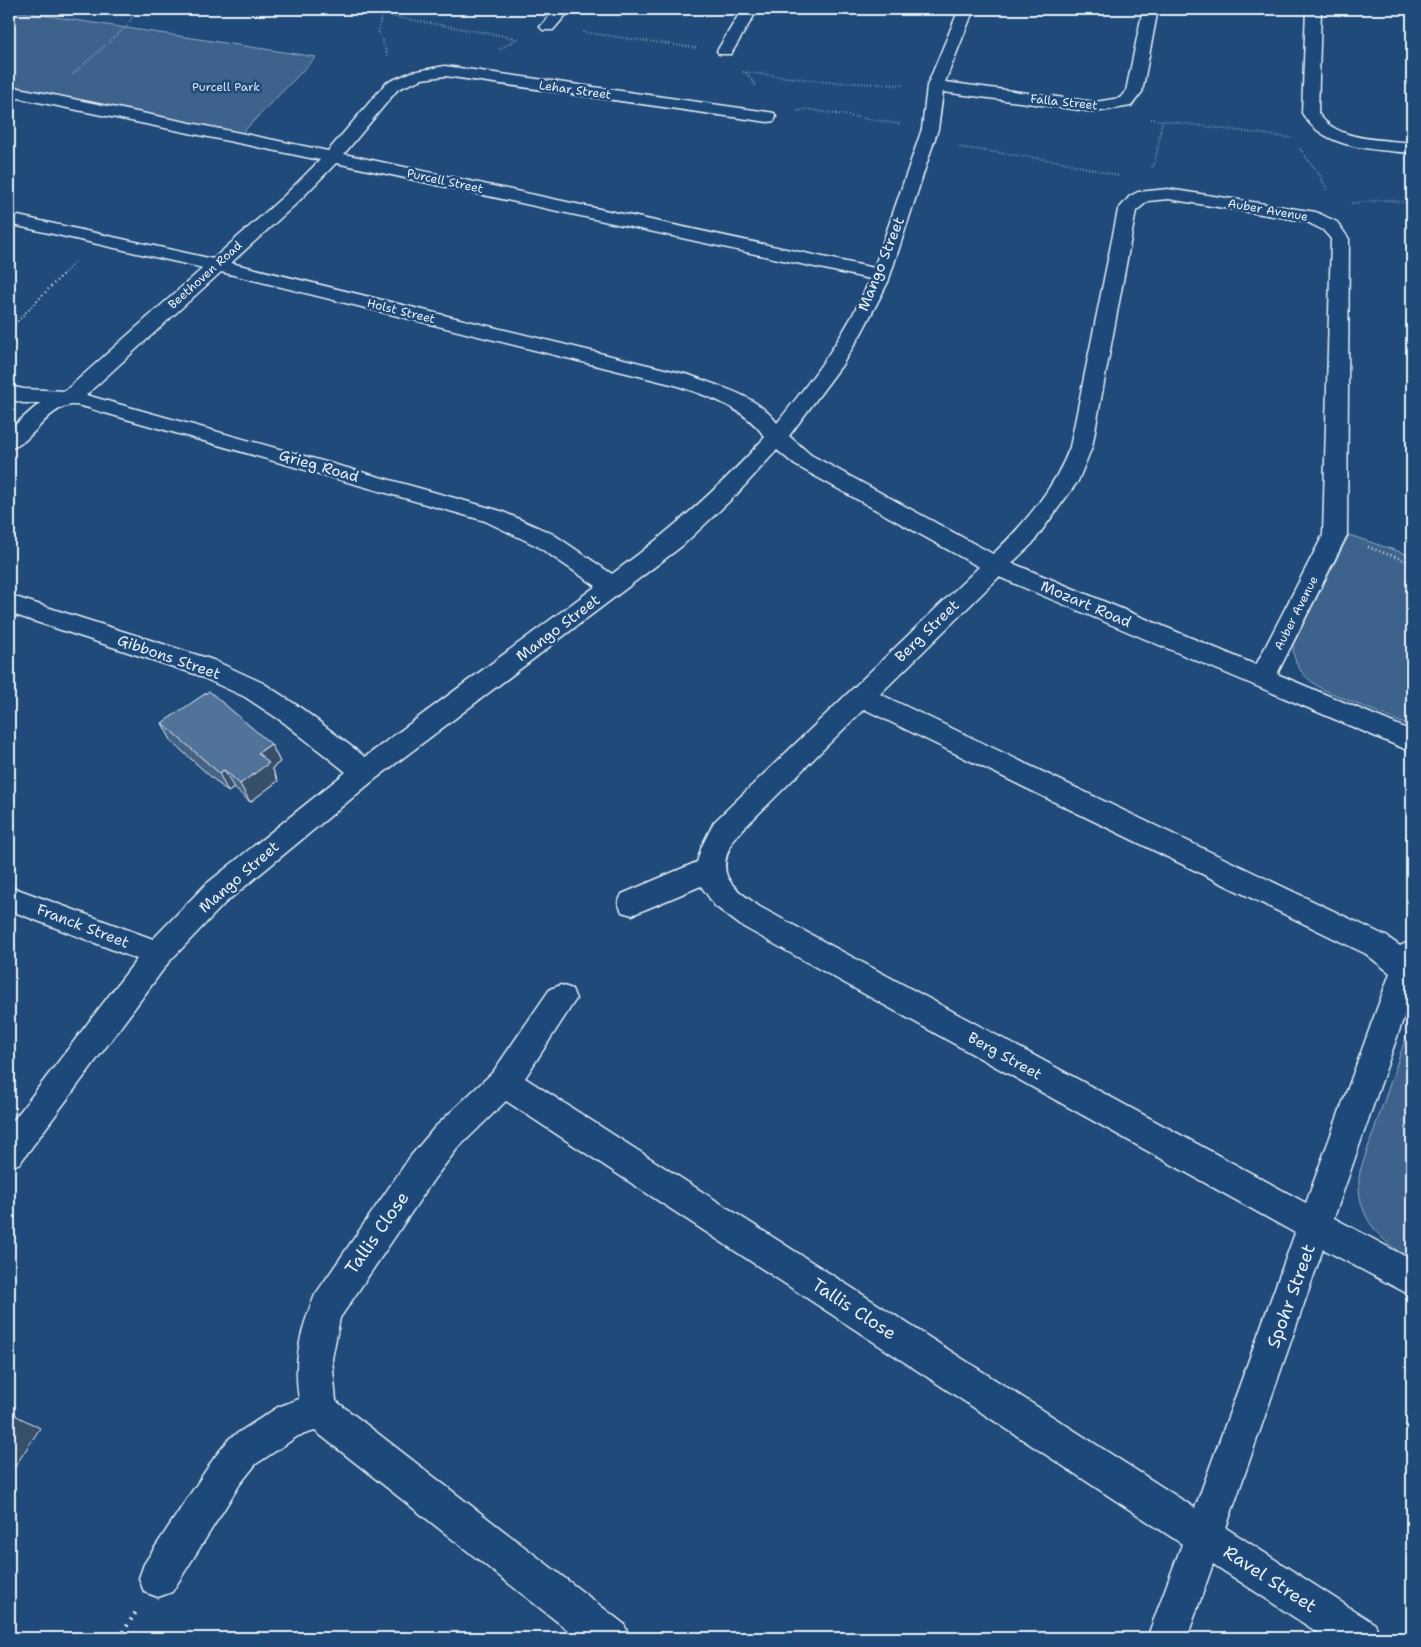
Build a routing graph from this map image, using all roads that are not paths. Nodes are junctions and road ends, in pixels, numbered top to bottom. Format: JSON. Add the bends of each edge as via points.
{"nodes":[{"id":1,"x":563,"y":9,"type":"edge"},
{"id":2,"x":750,"y":9,"type":"edge"},
{"id":3,"x":966,"y":9,"type":"edge"},
{"id":4,"x":1151,"y":9,"type":"edge"},
{"id":5,"x":1313,"y":9,"type":"edge"},
{"id":6,"x":548,"y":27,"type":"road end"},
{"id":7,"x":725,"y":51,"type":"road end"},
{"id":8,"x":935,"y":86,"type":"junction"},
{"id":9,"x":9,"y":91,"type":"edge"},
{"id":10,"x":387,"y":92,"type":"joint"},
{"id":11,"x":768,"y":117,"type":"road end"},
{"id":12,"x":1412,"y":148,"type":"edge"},
{"id":13,"x":332,"y":157,"type":"junction"},
{"id":14,"x":9,"y":219,"type":"edge"},
{"id":15,"x":216,"y":265,"type":"junction"},
{"id":16,"x":880,"y":275,"type":"junction"},
{"id":17,"x":9,"y":392,"type":"edge"},
{"id":18,"x":70,"y":398,"type":"junction"},
{"id":19,"x":776,"y":437,"type":"junction"},
{"id":20,"x":9,"y":442,"type":"edge"},
{"id":21,"x":994,"y":565,"type":"junction"},
{"id":22,"x":613,"y":586,"type":"junction"},
{"id":23,"x":9,"y":604,"type":"edge"},
{"id":24,"x":1262,"y":678,"type":"junction"},
{"id":25,"x":860,"y":696,"type":"junction"},
{"id":26,"x":1412,"y":742,"type":"edge"},
{"id":27,"x":365,"y":772,"type":"junction"},
{"id":28,"x":708,"y":870,"type":"junction"},
{"id":29,"x":9,"y":898,"type":"edge"},
{"id":30,"x":632,"y":903,"type":"dead end"},
{"id":31,"x":158,"y":954,"type":"junction"},
{"id":32,"x":1410,"y":964,"type":"edge"},
{"id":33,"x":561,"y":999,"type":"dead end"},
{"id":34,"x":504,"y":1082,"type":"junction"},
{"id":35,"x":9,"y":1152,"type":"edge"},
{"id":36,"x":1316,"y":1227,"type":"junction"},
{"id":37,"x":1412,"y":1279,"type":"edge"},
{"id":38,"x":320,"y":1412,"type":"junction"},
{"id":39,"x":1204,"y":1536,"type":"junction"},
{"id":40,"x":158,"y":1578,"type":"dead end"},
{"id":41,"x":610,"y":1638,"type":"edge"},
{"id":42,"x":1168,"y":1638,"type":"edge"},
{"id":43,"x":1361,"y":1638,"type":"edge"}],
"edges":[{"from":1,"to":6,"type":"street"},
{"from":2,"to":7,"type":"street"},
{"from":3,"to":8,"type":"street","name":"Mango Street"},
{"from":4,"to":8,"type":"street","name":"Falla Street","via":[[1134,92],[1116,105],[1084,106]]},
{"from":5,"to":12,"type":"street","via":[[1312,120],[1320,128],[1349,139]]},
{"from":8,"to":16,"type":"street","name":"Mango Street","via":[[928,136]]},
{"from":9,"to":13,"type":"street","name":"Purcell Street"},
{"from":10,"to":11,"type":"street","name":"Lehar Street","via":[[400,82],[418,75],[445,71]]},
{"from":10,"to":13,"type":"street","name":"Beethoven Road"},
{"from":13,"to":15,"type":"street","name":"Beethoven Road","via":[[291,199]]},
{"from":13,"to":16,"type":"street","name":"Purcell Street"},
{"from":14,"to":15,"type":"street","name":"Holst Street"},
{"from":15,"to":18,"type":"street","name":"Beethoven Road"},
{"from":15,"to":19,"type":"street","name":"Holst Street","via":[[682,380],[734,399],[751,409]]},
{"from":16,"to":19,"type":"street","name":"Mango Street","via":[[836,359]]},
{"from":17,"to":18,"type":"street","name":"Grieg Road","via":[[24,396]]},
{"from":18,"to":20,"type":"street","name":"Beethoven Road","via":[[46,410]]},
{"from":18,"to":22,"type":"street","name":"Grieg Road","via":[[493,516],[545,540]]},
{"from":19,"to":21,"type":"street","name":"Mozart Road","via":[[827,475]]},
{"from":19,"to":22,"type":"street","name":"Mango Street","via":[[709,511]]},
{"from":21,"to":24,"type":"street","name":"Mozart Road"},
{"from":21,"to":24,"type":"street","name":"Auber Avenue","via":[[1024,538],[1060,491],[1077,462],[1127,210],[1144,196],[1168,194],[1304,214],[1330,226],[1340,239],[1335,535]]},
{"from":21,"to":25,"type":"street","name":"Berg Street"},
{"from":22,"to":27,"type":"street","name":"Mango Street"},
{"from":23,"to":27,"type":"street","name":"Gibbons Street","via":[[204,667],[254,690]]},
{"from":24,"to":26,"type":"street","name":"Mozart Road"},
{"from":25,"to":28,"type":"street","name":"Berg Street","via":[[724,830],[711,853]]},
{"from":25,"to":32,"type":"street"},
{"from":27,"to":31,"type":"street","name":"Mango Street","via":[[215,894]]},
{"from":28,"to":30,"type":"street"},
{"from":28,"to":36,"type":"street","name":"Berg Street","via":[[716,887],[750,916]]},
{"from":29,"to":31,"type":"street","name":"Franck Street"},
{"from":31,"to":35,"type":"street","name":"Mango Street"},
{"from":32,"to":36,"type":"street","name":"Spohr Street"},
{"from":33,"to":34,"type":"street","name":"Tallis Close"},
{"from":34,"to":38,"type":"street","name":"Tallis Close","via":[[446,1138],[422,1168],[326,1307],[314,1356],[314,1385]]},
{"from":34,"to":39,"type":"street","name":"Tallis Close"},
{"from":36,"to":37,"type":"street","name":"Berg Street"},
{"from":36,"to":39,"type":"street","name":"Spohr Street"},
{"from":38,"to":40,"type":"street","via":[[290,1420],[243,1451]]},
{"from":38,"to":41,"type":"street"},
{"from":39,"to":42,"type":"street","name":"Spohr Street"},
{"from":39,"to":43,"type":"street","name":"Ravel Street"}]}
